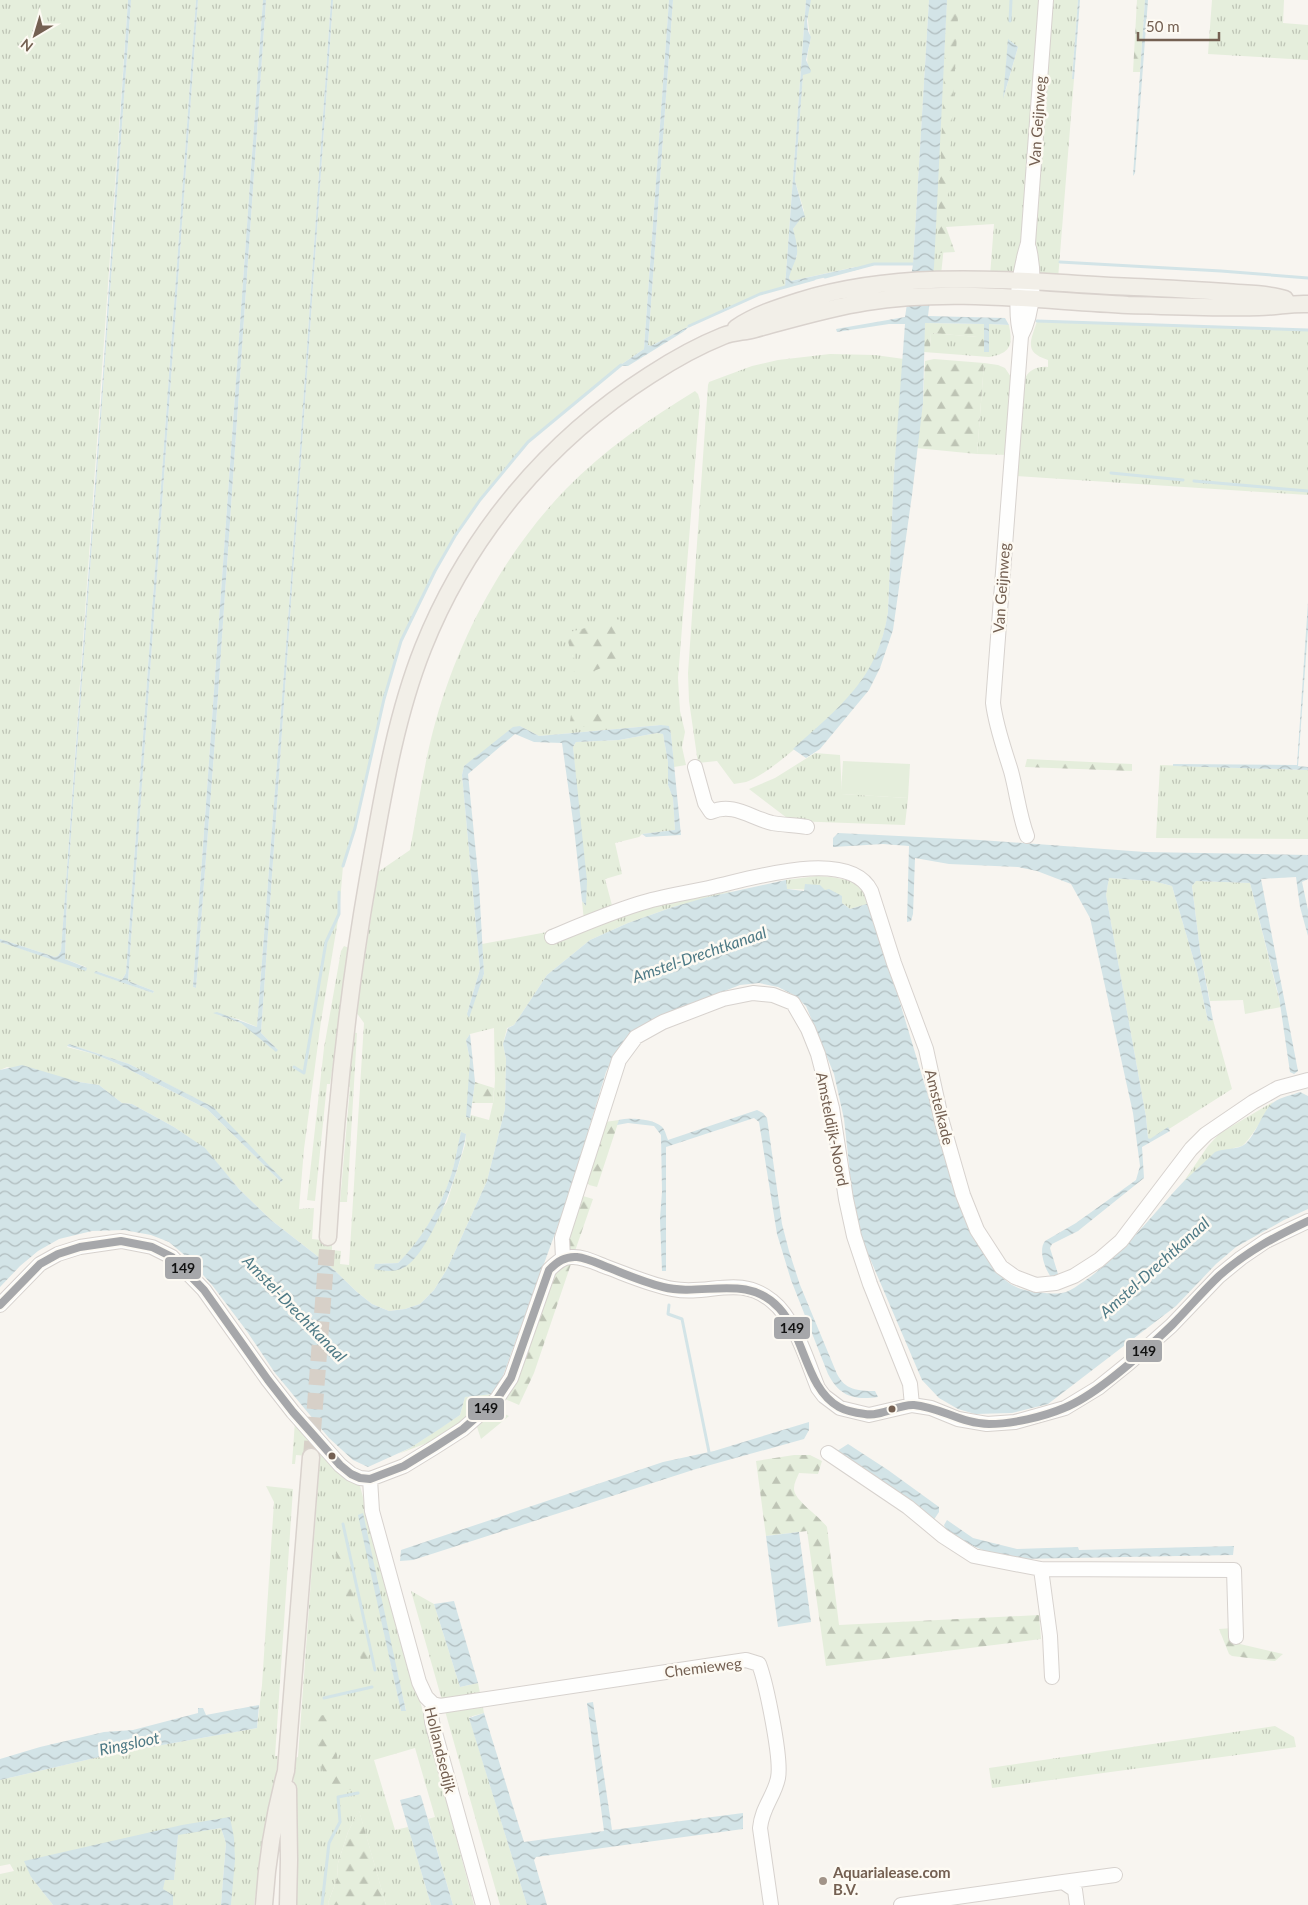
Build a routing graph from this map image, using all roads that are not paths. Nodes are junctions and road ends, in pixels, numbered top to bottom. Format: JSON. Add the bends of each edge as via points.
{"nodes":[{"id":1,"x":1046,"y":0,"type":"edge"},
{"id":2,"x":1026,"y":290,"type":"junction"},
{"id":3,"x":1301,"y":304,"type":"edge"},
{"id":4,"x":695,"y":767,"type":"dead end"},
{"id":5,"x":808,"y":826,"type":"dead end"},
{"id":6,"x":1027,"y":836,"type":"dead end"},
{"id":7,"x":552,"y":937,"type":"dead end"},
{"id":8,"x":1308,"y":1080,"type":"edge"},
{"id":9,"x":1308,"y":1221,"type":"edge"},
{"id":10,"x":328,"y":1238,"type":"tunnel mouth"},
{"id":11,"x":563,"y":1258,"type":"junction"},
{"id":12,"x":0,"y":1305,"type":"edge"},
{"id":13,"x":912,"y":1405,"type":"junction"},
{"id":14,"x":828,"y":1453,"type":"dead end"},
{"id":15,"x":311,"y":1458,"type":"tunnel mouth"},
{"id":16,"x":370,"y":1479,"type":"junction"},
{"id":17,"x":1041,"y":1570,"type":"junction"},
{"id":18,"x":1236,"y":1637,"type":"dead end"},
{"id":19,"x":1052,"y":1677,"type":"dead end"},
{"id":20,"x":433,"y":1704,"type":"junction"},
{"id":21,"x":286,"y":1771,"type":"junction"},
{"id":22,"x":1115,"y":1875,"type":"dead end"},
{"id":23,"x":1064,"y":1882,"type":"junction"},
{"id":24,"x":264,"y":1905,"type":"edge"},
{"id":25,"x":288,"y":1905,"type":"edge"},
{"id":26,"x":483,"y":1905,"type":"edge"},
{"id":27,"x":771,"y":1905,"type":"edge"},
{"id":28,"x":901,"y":1905,"type":"edge"},
{"id":29,"x":1077,"y":1905,"type":"edge"}],
"edges":[{"from":1,"to":2,"type":"street","name":"Van Geijnweg","via":[[1028,243],[1031,258]]},
{"from":2,"to":3,"type":"main road","via":[[1248,294],[1283,298]]},
{"from":2,"to":6,"type":"street","name":"Van Geijnweg","via":[[1018,324],[1021,336],[993,703],[996,725]]},
{"from":2,"to":10,"type":"main road","via":[[934,287],[898,290],[729,334],[631,387],[574,432],[521,486],[491,524],[437,615],[408,690],[388,776],[370,867],[338,1086]]},
{"from":4,"to":5,"type":"street","via":[[705,803],[711,812],[734,809],[771,823]]},
{"from":7,"to":8,"type":"street","name":"Amstelkade","via":[[640,903],[784,871],[831,869],[862,879],[872,891],[926,1050],[942,1122],[963,1195],[977,1230],[1001,1267],[1036,1285],[1056,1283],[1074,1276],[1121,1241],[1206,1134],[1278,1088]]},
{"from":9,"to":13,"type":"street","via":[[1266,1241],[1241,1258],[1129,1363],[1098,1388],[1065,1408],[1015,1422],[987,1424]]},
{"from":11,"to":13,"type":"street","via":[[586,1259],[673,1290],[730,1286],[760,1292],[788,1318],[818,1388],[833,1403],[840,1408],[869,1415]]},
{"from":11,"to":13,"type":"street","name":"Amsteldijk-Noord","via":[[562,1238],[619,1060],[636,1038],[664,1022],[723,999],[753,993],[773,995],[793,1003],[818,1054],[832,1108],[854,1236],[910,1384]]},
{"from":11,"to":16,"type":"street","via":[[549,1270],[511,1378],[496,1399],[463,1429],[435,1447],[404,1466]]},
{"from":12,"to":16,"type":"street","via":[[40,1264],[58,1254],[120,1241],[152,1247],[172,1257],[204,1290],[293,1412],[340,1464],[351,1474]]},
{"from":14,"to":17,"type":"street","via":[[974,1556]]},
{"from":15,"to":21,"type":"main road"},
{"from":16,"to":20,"type":"street","name":"Hollandsedijk","via":[[372,1511],[411,1655],[423,1692]]},
{"from":17,"to":18,"type":"street","via":[[1234,1570]]},
{"from":17,"to":19,"type":"street"},
{"from":20,"to":26,"type":"street","name":"Hollandsedijk","via":[[432,1722]]},
{"from":20,"to":27,"type":"street","name":"Chemieweg","via":[[440,1706],[746,1660],[759,1664],[778,1761],[778,1777],[761,1816],[760,1828]]},
{"from":21,"to":24,"type":"main road","via":[[279,1796]]},
{"from":21,"to":25,"type":"main road"},
{"from":22,"to":23,"type":"street"},
{"from":23,"to":28,"type":"street"},
{"from":23,"to":29,"type":"street","via":[[1075,1890]]}]}
